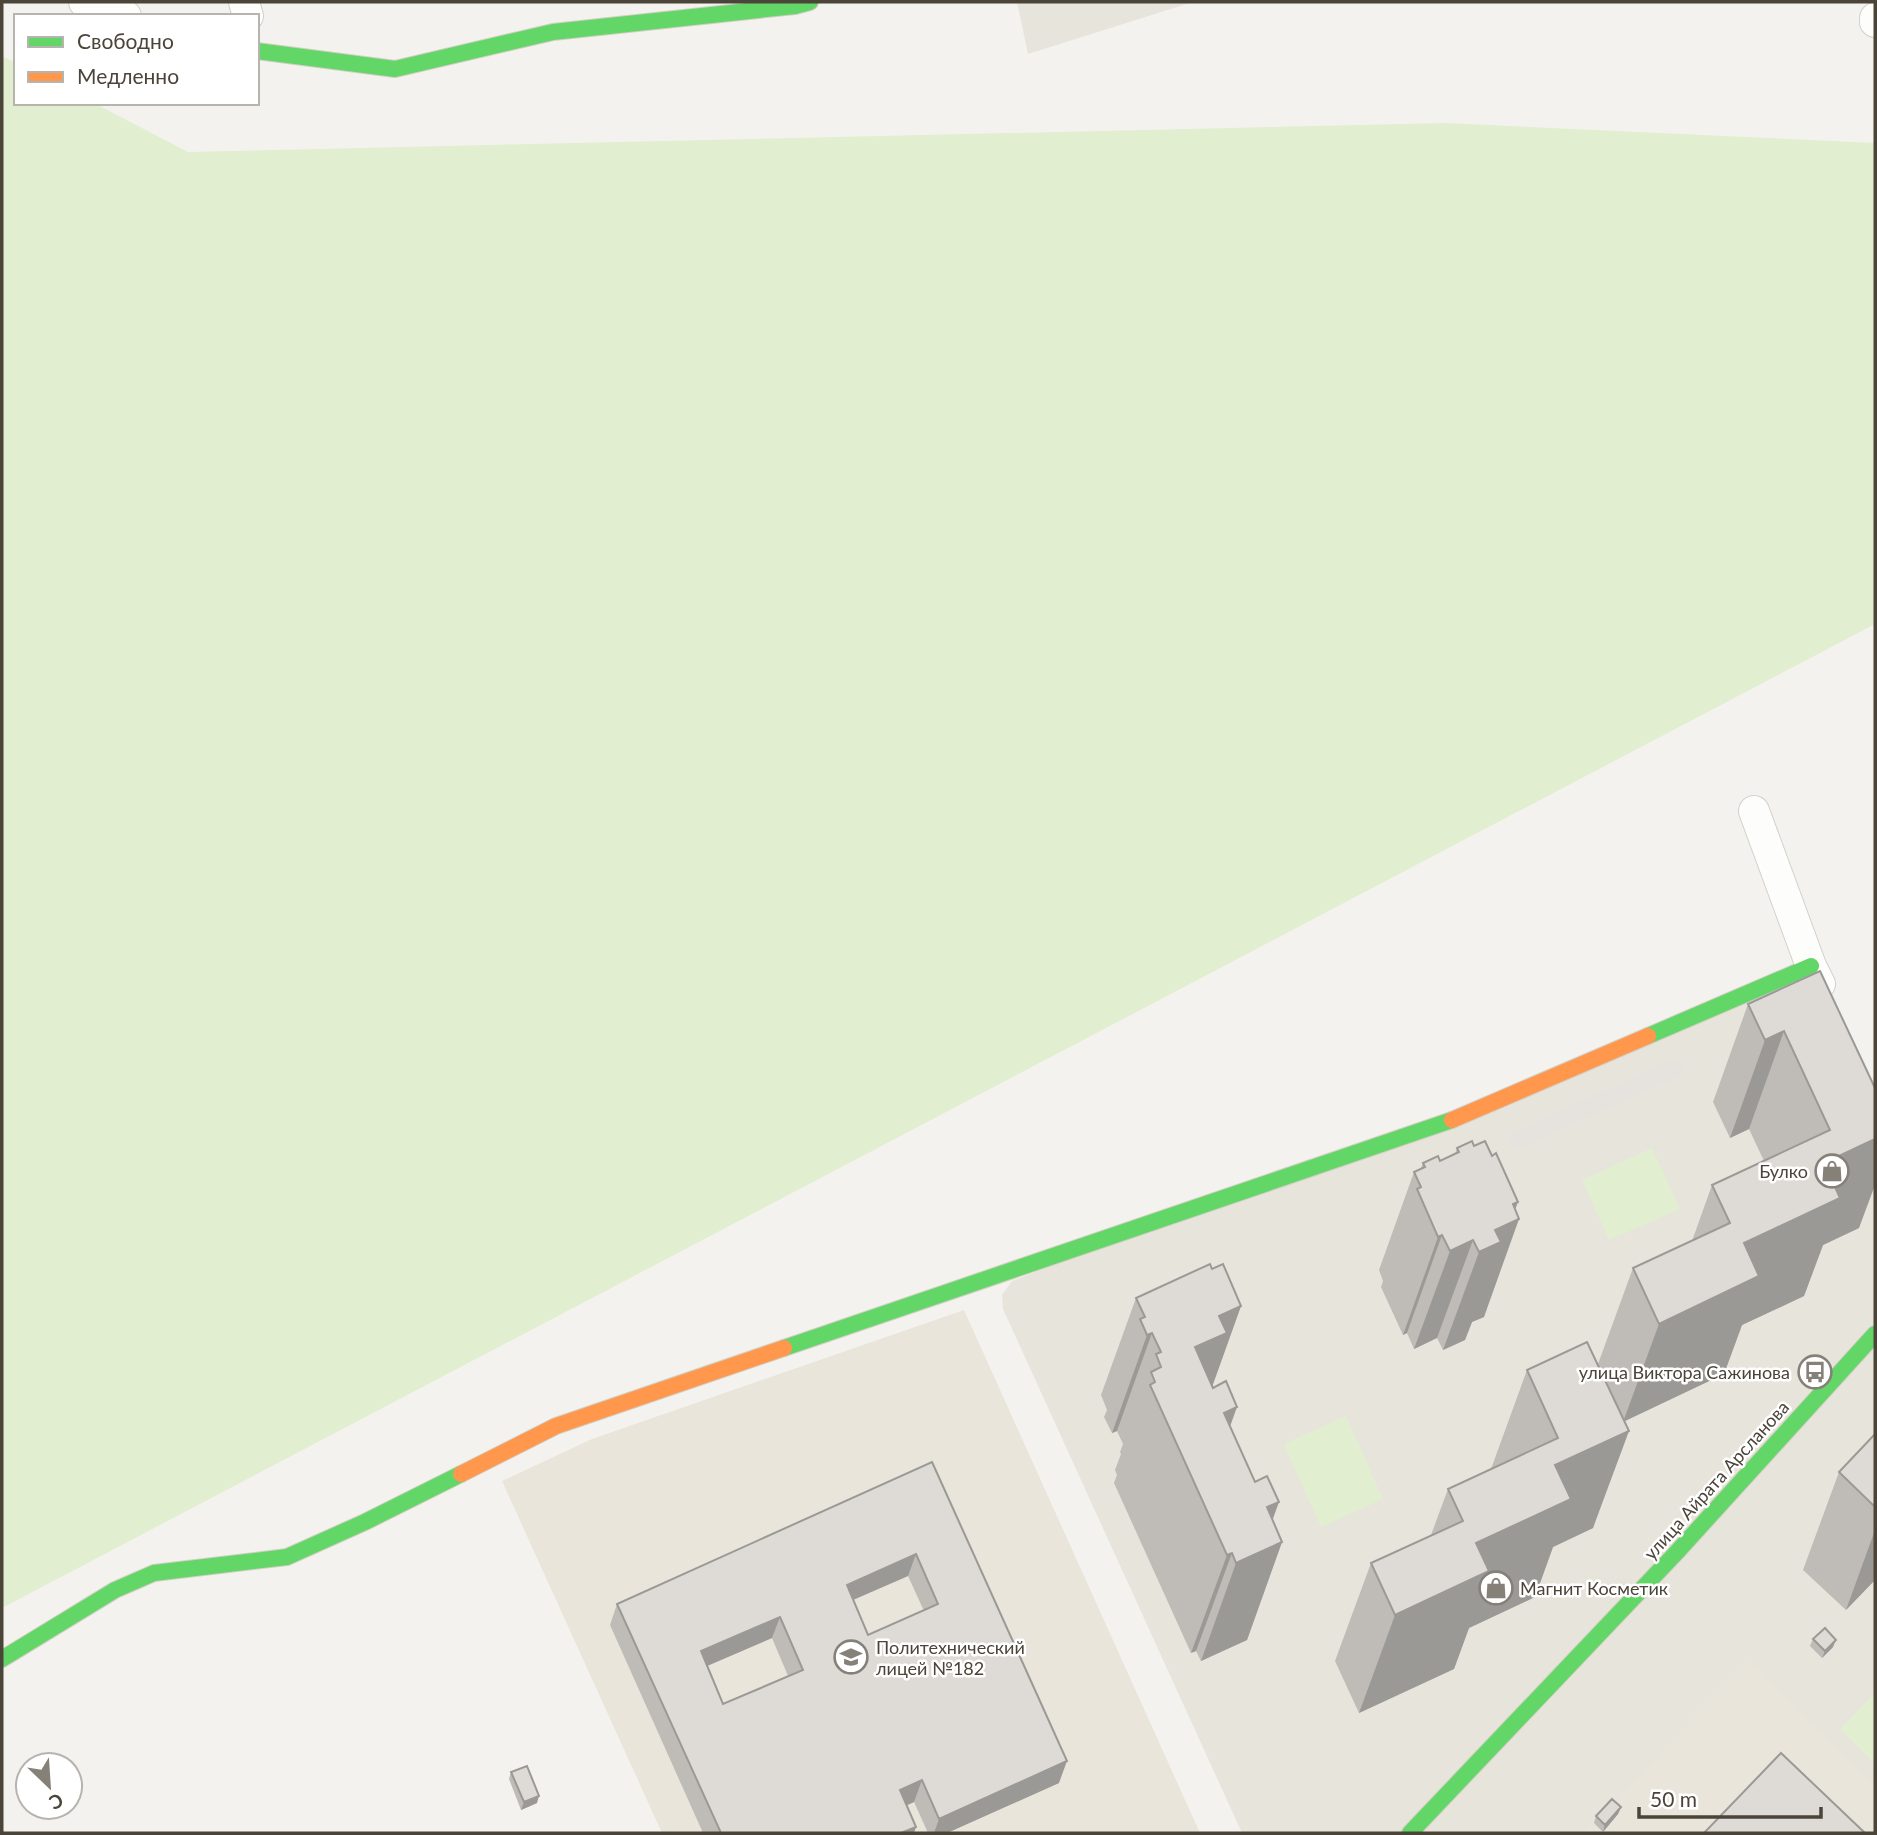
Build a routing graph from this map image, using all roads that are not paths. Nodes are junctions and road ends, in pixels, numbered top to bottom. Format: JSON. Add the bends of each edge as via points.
{"nodes":[{"id":1,"x":83,"y":2,"type":"edge"},
{"id":2,"x":799,"y":3,"type":"edge"},
{"id":3,"x":120,"y":14,"type":"edge"},
{"id":4,"x":259,"y":51,"type":"edge"},
{"id":5,"x":1754,"y":811,"type":"dead end"},
{"id":6,"x":1811,"y":966,"type":"junction"},
{"id":7,"x":1830,"y":1003,"type":"edge"},
{"id":8,"x":1875,"y":1334,"type":"edge"},
{"id":9,"x":2,"y":1659,"type":"edge"},
{"id":10,"x":1410,"y":1833,"type":"edge"}],
"edges":[{"from":1,"to":3,"type":"street"},
{"from":2,"to":4,"type":"street","via":[[553,32],[395,69]]},
{"from":5,"to":6,"type":"street"},
{"from":6,"to":7,"type":"street"},
{"from":6,"to":9,"type":"street","via":[[1451,1120],[556,1426],[287,1557],[154,1573],[115,1590]]},
{"from":8,"to":10,"type":"street","name":"улица Айрата Арсланова","via":[[1677,1552]]}]}
